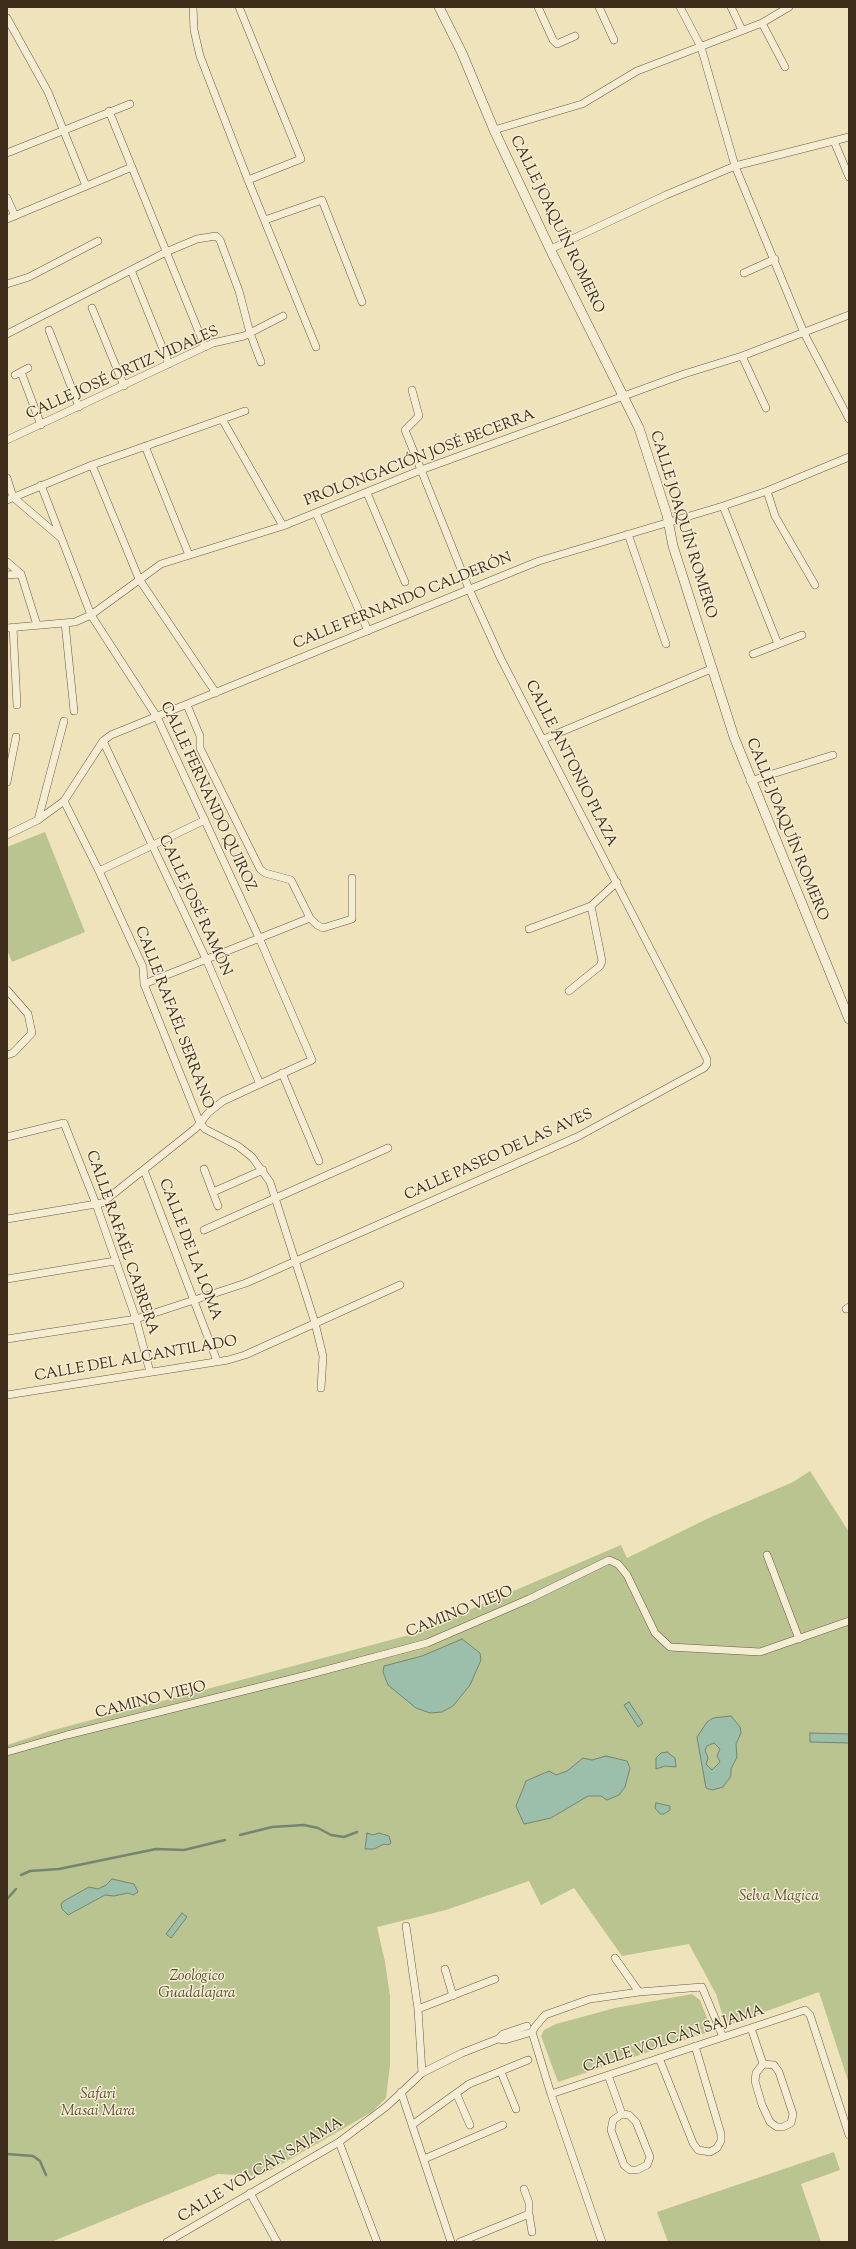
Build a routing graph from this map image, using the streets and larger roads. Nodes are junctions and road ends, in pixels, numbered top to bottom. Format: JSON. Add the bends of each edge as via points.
{"nodes":[{"id":1,"x":193,"y":7,"type":"edge"},
{"id":2,"x":239,"y":7,"type":"edge"},
{"id":3,"x":438,"y":7,"type":"edge"},
{"id":4,"x":538,"y":7,"type":"edge"},
{"id":5,"x":599,"y":7,"type":"edge"},
{"id":6,"x":680,"y":7,"type":"edge"},
{"id":7,"x":731,"y":7,"type":"edge"},
{"id":8,"x":789,"y":7,"type":"edge"},
{"id":9,"x":7,"y":18,"type":"edge"},
{"id":10,"x":762,"y":23,"type":"junction"},
{"id":11,"x":742,"y":30,"type":"junction"},
{"id":12,"x":575,"y":36,"type":"dead end"},
{"id":13,"x":614,"y":40,"type":"dead end"},
{"id":14,"x":701,"y":47,"type":"junction"},
{"id":15,"x":785,"y":67,"type":"dead end"},
{"id":16,"x":130,"y":104,"type":"dead end"},
{"id":17,"x":109,"y":111,"type":"junction"},
{"id":18,"x":63,"y":130,"type":"junction"},
{"id":19,"x":494,"y":130,"type":"junction"},
{"id":20,"x":849,"y":137,"type":"edge"},
{"id":21,"x":834,"y":141,"type":"junction"},
{"id":22,"x":7,"y":153,"type":"edge"},
{"id":23,"x":735,"y":166,"type":"junction"},
{"id":24,"x":132,"y":167,"type":"junction"},
{"id":25,"x":849,"y":177,"type":"edge"},
{"id":26,"x":248,"y":180,"type":"junction"},
{"id":27,"x":86,"y":186,"type":"junction"},
{"id":28,"x":7,"y":198,"type":"edge"},
{"id":29,"x":15,"y":216,"type":"junction"},
{"id":30,"x":7,"y":219,"type":"edge"},
{"id":31,"x":264,"y":220,"type":"junction"},
{"id":32,"x":98,"y":241,"type":"dead end"},
{"id":33,"x":551,"y":251,"type":"junction"},
{"id":34,"x":166,"y":252,"type":"junction"},
{"id":35,"x":775,"y":259,"type":"junction"},
{"id":36,"x":131,"y":270,"type":"junction"},
{"id":37,"x":744,"y":273,"type":"dead end"},
{"id":38,"x":7,"y":284,"type":"edge"},
{"id":39,"x":362,"y":302,"type":"dead end"},
{"id":40,"x":92,"y":308,"type":"dead end"},
{"id":41,"x":849,"y":315,"type":"edge"},
{"id":42,"x":283,"y":316,"type":"dead end"},
{"id":43,"x":48,"y":330,"type":"dead end"},
{"id":44,"x":250,"y":333,"type":"junction"},
{"id":45,"x":804,"y":333,"type":"junction"},
{"id":46,"x":7,"y":334,"type":"edge"},
{"id":47,"x":205,"y":347,"type":"junction"},
{"id":48,"x":316,"y":347,"type":"dead end"},
{"id":49,"x":742,"y":356,"type":"junction"},
{"id":50,"x":261,"y":362,"type":"dead end"},
{"id":51,"x":168,"y":364,"type":"junction"},
{"id":52,"x":21,"y":371,"type":"dead end"},
{"id":53,"x":124,"y":386,"type":"junction"},
{"id":54,"x":412,"y":390,"type":"dead end"},
{"id":55,"x":624,"y":396,"type":"junction"},
{"id":56,"x":79,"y":407,"type":"junction"},
{"id":57,"x":766,"y":408,"type":"dead end"},
{"id":58,"x":245,"y":411,"type":"dead end"},
{"id":59,"x":222,"y":419,"type":"junction"},
{"id":60,"x":849,"y":419,"type":"edge"},
{"id":61,"x":41,"y":425,"type":"junction"},
{"id":62,"x":7,"y":440,"type":"edge"},
{"id":63,"x":145,"y":446,"type":"junction"},
{"id":64,"x":849,"y":457,"type":"edge"},
{"id":65,"x":92,"y":465,"type":"junction"},
{"id":66,"x":421,"y":470,"type":"junction"},
{"id":67,"x":7,"y":478,"type":"edge"},
{"id":68,"x":41,"y":485,"type":"junction"},
{"id":69,"x":767,"y":491,"type":"junction"},
{"id":70,"x":367,"y":493,"type":"junction"},
{"id":71,"x":10,"y":499,"type":"edge"},
{"id":72,"x":724,"y":506,"type":"junction"},
{"id":73,"x":316,"y":513,"type":"junction"},
{"id":74,"x":669,"y":522,"type":"junction"},
{"id":75,"x":283,"y":526,"type":"junction"},
{"id":76,"x":628,"y":534,"type":"junction"},
{"id":77,"x":62,"y":539,"type":"junction"},
{"id":78,"x":189,"y":555,"type":"junction"},
{"id":79,"x":7,"y":562,"type":"edge"},
{"id":80,"x":21,"y":574,"type":"junction"},
{"id":81,"x":7,"y":575,"type":"edge"},
{"id":82,"x":139,"y":579,"type":"junction"},
{"id":83,"x":405,"y":582,"type":"dead end"},
{"id":84,"x":815,"y":585,"type":"dead end"},
{"id":85,"x":469,"y":589,"type":"junction"},
{"id":86,"x":90,"y":616,"type":"junction"},
{"id":87,"x":65,"y":623,"type":"junction"},
{"id":88,"x":37,"y":625,"type":"junction"},
{"id":89,"x":10,"y":628,"type":"edge"},
{"id":90,"x":368,"y":630,"type":"junction"},
{"id":91,"x":802,"y":635,"type":"dead end"},
{"id":92,"x":666,"y":644,"type":"dead end"},
{"id":93,"x":778,"y":644,"type":"junction"},
{"id":94,"x":753,"y":654,"type":"dead end"},
{"id":95,"x":711,"y":669,"type":"junction"},
{"id":96,"x":216,"y":693,"type":"junction"},
{"id":97,"x":17,"y":705,"type":"dead end"},
{"id":98,"x":187,"y":705,"type":"junction"},
{"id":99,"x":74,"y":711,"type":"dead end"},
{"id":100,"x":157,"y":717,"type":"junction"},
{"id":101,"x":64,"y":721,"type":"dead end"},
{"id":102,"x":16,"y":737,"type":"dead end"},
{"id":103,"x":544,"y":739,"type":"junction"},
{"id":104,"x":103,"y":741,"type":"junction"},
{"id":105,"x":833,"y":754,"type":"dead end"},
{"id":106,"x":750,"y":781,"type":"junction"},
{"id":107,"x":7,"y":782,"type":"edge"},
{"id":108,"x":64,"y":801,"type":"junction"},
{"id":109,"x":38,"y":820,"type":"junction"},
{"id":110,"x":205,"y":820,"type":"junction"},
{"id":111,"x":7,"y":835,"type":"edge"},
{"id":112,"x":152,"y":846,"type":"junction"},
{"id":113,"x":99,"y":870,"type":"junction"},
{"id":114,"x":352,"y":878,"type":"dead end"},
{"id":115,"x":617,"y":882,"type":"junction"},
{"id":116,"x":590,"y":906,"type":"junction"},
{"id":117,"x":310,"y":918,"type":"junction"},
{"id":118,"x":529,"y":929,"type":"dead end"},
{"id":119,"x":260,"y":940,"type":"junction"},
{"id":120,"x":206,"y":959,"type":"junction"},
{"id":121,"x":144,"y":984,"type":"junction"},
{"id":122,"x":7,"y":990,"type":"edge"},
{"id":123,"x":569,"y":991,"type":"dead end"},
{"id":124,"x":849,"y":1019,"type":"edge"},
{"id":125,"x":7,"y":1055,"type":"edge"},
{"id":126,"x":707,"y":1064,"type":"joint"},
{"id":127,"x":282,"y":1074,"type":"junction"},
{"id":128,"x":260,"y":1084,"type":"junction"},
{"id":129,"x":200,"y":1123,"type":"junction"},
{"id":130,"x":7,"y":1137,"type":"edge"},
{"id":131,"x":388,"y":1148,"type":"dead end"},
{"id":132,"x":320,"y":1161,"type":"dead end"},
{"id":133,"x":204,"y":1169,"type":"dead end"},
{"id":134,"x":144,"y":1170,"type":"junction"},
{"id":135,"x":263,"y":1170,"type":"junction"},
{"id":136,"x":213,"y":1192,"type":"junction"},
{"id":137,"x":276,"y":1197,"type":"junction"},
{"id":138,"x":96,"y":1204,"type":"junction"},
{"id":139,"x":218,"y":1206,"type":"dead end"},
{"id":140,"x":7,"y":1219,"type":"edge"},
{"id":141,"x":204,"y":1230,"type":"dead end"},
{"id":142,"x":115,"y":1261,"type":"junction"},
{"id":143,"x":296,"y":1261,"type":"junction"},
{"id":144,"x":7,"y":1279,"type":"edge"},
{"id":145,"x":400,"y":1285,"type":"dead end"},
{"id":146,"x":194,"y":1301,"type":"junction"},
{"id":147,"x":136,"y":1319,"type":"junction"},
{"id":148,"x":315,"y":1323,"type":"junction"},
{"id":149,"x":7,"y":1339,"type":"edge"},
{"id":150,"x":218,"y":1361,"type":"junction"},
{"id":151,"x":150,"y":1372,"type":"junction"},
{"id":152,"x":321,"y":1388,"type":"dead end"},
{"id":153,"x":7,"y":1395,"type":"edge"},
{"id":154,"x":767,"y":1555,"type":"dead end"},
{"id":155,"x":849,"y":1621,"type":"edge"},
{"id":156,"x":799,"y":1638,"type":"junction"},
{"id":157,"x":7,"y":1752,"type":"edge"},
{"id":158,"x":406,"y":1926,"type":"dead end"},
{"id":159,"x":615,"y":1958,"type":"dead end"},
{"id":160,"x":445,"y":1968,"type":"dead end"},
{"id":161,"x":495,"y":1979,"type":"dead end"},
{"id":162,"x":639,"y":1992,"type":"junction"},
{"id":163,"x":453,"y":1996,"type":"junction"},
{"id":164,"x":418,"y":2009,"type":"junction"},
{"id":165,"x":531,"y":2028,"type":"junction"},
{"id":166,"x":751,"y":2028,"type":"junction"},
{"id":167,"x":723,"y":2037,"type":"junction"},
{"id":168,"x":695,"y":2046,"type":"junction"},
{"id":169,"x":659,"y":2058,"type":"junction"},
{"id":170,"x":528,"y":2060,"type":"dead end"},
{"id":171,"x":763,"y":2064,"type":"junction"},
{"id":172,"x":501,"y":2072,"type":"junction"},
{"id":173,"x":422,"y":2073,"type":"junction"},
{"id":174,"x":608,"y":2075,"type":"junction"},
{"id":175,"x":401,"y":2092,"type":"junction"},
{"id":176,"x":551,"y":2094,"type":"junction"},
{"id":177,"x":457,"y":2095,"type":"junction"},
{"id":178,"x":516,"y":2109,"type":"dead end"},
{"id":179,"x":622,"y":2114,"type":"junction"},
{"id":180,"x":412,"y":2125,"type":"junction"},
{"id":181,"x":470,"y":2125,"type":"dead end"},
{"id":182,"x":504,"y":2125,"type":"dead end"},
{"id":183,"x":849,"y":2135,"type":"edge"},
{"id":184,"x":339,"y":2142,"type":"junction"},
{"id":185,"x":424,"y":2159,"type":"junction"},
{"id":186,"x":524,"y":2189,"type":"dead end"},
{"id":187,"x":250,"y":2192,"type":"junction"},
{"id":188,"x":530,"y":2214,"type":"junction"},
{"id":189,"x":532,"y":2232,"type":"dead end"},
{"id":190,"x":167,"y":2242,"type":"edge"},
{"id":191,"x":277,"y":2242,"type":"edge"},
{"id":192,"x":377,"y":2242,"type":"edge"},
{"id":193,"x":451,"y":2242,"type":"edge"},
{"id":194,"x":460,"y":2242,"type":"edge"},
{"id":195,"x":602,"y":2242,"type":"edge"}],
"edges":[{"from":1,"to":26,"type":"street","via":[[194,30],[200,56]]},
{"from":2,"to":26,"type":"street","via":[[301,159]]},
{"from":3,"to":19,"type":"street","name":"CALLE JOAQUÍN ROMERO","via":[[462,53]]},
{"from":4,"to":12,"type":"street","via":[[557,44]]},
{"from":5,"to":13,"type":"street"},
{"from":6,"to":14,"type":"street"},
{"from":7,"to":11,"type":"street"},
{"from":8,"to":10,"type":"street"},
{"from":9,"to":18,"type":"street","via":[[48,92]]},
{"from":10,"to":11,"type":"street"},
{"from":10,"to":15,"type":"street"},
{"from":11,"to":14,"type":"street"},
{"from":14,"to":19,"type":"street","via":[[637,71],[582,104]]},
{"from":14,"to":23,"type":"street"},
{"from":16,"to":17,"type":"street"},
{"from":17,"to":18,"type":"street"},
{"from":17,"to":24,"type":"street"},
{"from":18,"to":22,"type":"street"},
{"from":18,"to":27,"type":"street"},
{"from":19,"to":33,"type":"street","name":"CALLE JOAQUÍN ROMERO"},
{"from":20,"to":21,"type":"street"},
{"from":21,"to":23,"type":"street"},
{"from":21,"to":25,"type":"street"},
{"from":23,"to":33,"type":"street","via":[[666,195]]},
{"from":23,"to":35,"type":"street"},
{"from":24,"to":27,"type":"street"},
{"from":24,"to":34,"type":"street"},
{"from":26,"to":31,"type":"street"},
{"from":27,"to":29,"type":"street"},
{"from":28,"to":29,"type":"street"},
{"from":29,"to":30,"type":"street"},
{"from":31,"to":39,"type":"street","via":[[322,200]]},
{"from":31,"to":48,"type":"street"},
{"from":32,"to":38,"type":"street","via":[[28,277]]},
{"from":33,"to":55,"type":"street","name":"CALLE JOAQUÍN ROMERO"},
{"from":34,"to":36,"type":"street"},
{"from":34,"to":44,"type":"street","via":[[197,239],[216,236],[220,240],[239,290]]},
{"from":34,"to":47,"type":"street"},
{"from":35,"to":37,"type":"street"},
{"from":35,"to":45,"type":"street"},
{"from":36,"to":46,"type":"street"},
{"from":36,"to":51,"type":"street"},
{"from":40,"to":53,"type":"street"},
{"from":41,"to":45,"type":"street","name":"PROLONGACIÓN JOSÉ BECERRA"},
{"from":42,"to":44,"type":"street","name":"CALLE JOSÉ ORTIZ VIDALES"},
{"from":43,"to":56,"type":"street"},
{"from":44,"to":47,"type":"street","name":"CALLE JOSÉ ORTIZ VIDALES"},
{"from":44,"to":50,"type":"street"},
{"from":45,"to":49,"type":"street","name":"PROLONGACIÓN JOSÉ BECERRA"},
{"from":45,"to":60,"type":"street"},
{"from":47,"to":51,"type":"street","name":"CALLE JOSÉ ORTIZ VIDALES"},
{"from":49,"to":55,"type":"street","name":"PROLONGACIÓN JOSÉ BECERRA"},
{"from":49,"to":57,"type":"street"},
{"from":51,"to":53,"type":"street","name":"CALLE JOSÉ ORTIZ VIDALES"},
{"from":52,"to":61,"type":"street"},
{"from":53,"to":56,"type":"street","name":"CALLE JOSÉ ORTIZ VIDALES"},
{"from":54,"to":66,"type":"street","name":"CALLE ANTONIO PLAZA","via":[[419,416],[405,430]]},
{"from":55,"to":66,"type":"street","name":"PROLONGACIÓN JOSÉ BECERRA"},
{"from":55,"to":74,"type":"street","name":"CALLE JOAQUÍN ROMERO","via":[[639,428]]},
{"from":56,"to":61,"type":"street","name":"CALLE JOSÉ ORTIZ VIDALES"},
{"from":58,"to":59,"type":"street"},
{"from":59,"to":63,"type":"street"},
{"from":59,"to":75,"type":"street"},
{"from":61,"to":62,"type":"street","name":"CALLE JOSÉ ORTIZ VIDALES"},
{"from":63,"to":65,"type":"street"},
{"from":63,"to":78,"type":"street"},
{"from":64,"to":69,"type":"street","name":"CALLE FERNANDO CALDERÓN"},
{"from":65,"to":68,"type":"street"},
{"from":65,"to":82,"type":"street"},
{"from":66,"to":70,"type":"street","name":"PROLONGACIÓN JOSÉ BECERRA"},
{"from":66,"to":85,"type":"street","name":"CALLE ANTONIO PLAZA"},
{"from":67,"to":71,"type":"street"},
{"from":68,"to":71,"type":"street"},
{"from":68,"to":77,"type":"street","name":"CALLE FERNANDO QUIROZ"},
{"from":69,"to":72,"type":"street","name":"CALLE FERNANDO CALDERÓN"},
{"from":69,"to":84,"type":"street","via":[[775,516]]},
{"from":70,"to":73,"type":"street","name":"PROLONGACIÓN JOSÉ BECERRA"},
{"from":70,"to":83,"type":"street"},
{"from":71,"to":77,"type":"street"},
{"from":72,"to":74,"type":"street","name":"CALLE FERNANDO CALDERÓN"},
{"from":72,"to":93,"type":"street"},
{"from":73,"to":75,"type":"street","name":"PROLONGACIÓN JOSÉ BECERRA"},
{"from":73,"to":90,"type":"street"},
{"from":74,"to":76,"type":"street","name":"CALLE FERNANDO CALDERÓN"},
{"from":74,"to":95,"type":"street","name":"CALLE JOAQUÍN ROMERO","via":[[673,546]]},
{"from":75,"to":78,"type":"street","name":"PROLONGACIÓN JOSÉ BECERRA"},
{"from":76,"to":85,"type":"street","name":"CALLE FERNANDO CALDERÓN","via":[[539,561]]},
{"from":76,"to":92,"type":"street"},
{"from":77,"to":86,"type":"street","name":"CALLE FERNANDO QUIROZ"},
{"from":78,"to":82,"type":"street","name":"PROLONGACIÓN JOSÉ BECERRA","via":[[161,564]]},
{"from":79,"to":80,"type":"street"},
{"from":80,"to":81,"type":"street"},
{"from":80,"to":88,"type":"street"},
{"from":82,"to":86,"type":"street","name":"PROLONGACIÓN JOSÉ BECERRA"},
{"from":82,"to":96,"type":"street"},
{"from":85,"to":90,"type":"street","name":"CALLE FERNANDO CALDERÓN"},
{"from":85,"to":103,"type":"street","name":"CALLE ANTONIO PLAZA","via":[[501,659]]},
{"from":86,"to":87,"type":"street","name":"PROLONGACIÓN JOSÉ BECERRA"},
{"from":86,"to":100,"type":"street","name":"CALLE FERNANDO QUIROZ"},
{"from":87,"to":88,"type":"street","name":"PROLONGACIÓN JOSÉ BECERRA"},
{"from":87,"to":99,"type":"street"},
{"from":88,"to":89,"type":"street","name":"PROLONGACIÓN JOSÉ BECERRA"},
{"from":89,"to":97,"type":"street"},
{"from":90,"to":96,"type":"street","name":"CALLE FERNANDO CALDERÓN"},
{"from":91,"to":93,"type":"street"},
{"from":93,"to":94,"type":"street"},
{"from":95,"to":103,"type":"street"},
{"from":95,"to":106,"type":"street","name":"CALLE JOAQUÍN ROMERO"},
{"from":96,"to":98,"type":"street","name":"CALLE FERNANDO CALDERÓN"},
{"from":98,"to":100,"type":"street","name":"CALLE FERNANDO CALDERÓN"},
{"from":98,"to":117,"type":"street","via":[[200,736],[200,748],[260,869],[265,873],[291,880]]},
{"from":100,"to":104,"type":"street","name":"CALLE FERNANDO CALDERÓN","via":[[111,735]]},
{"from":100,"to":110,"type":"street","name":"CALLE FERNANDO QUIROZ"},
{"from":101,"to":109,"type":"street"},
{"from":102,"to":107,"type":"street"},
{"from":103,"to":115,"type":"street","name":"CALLE ANTONIO PLAZA"},
{"from":104,"to":108,"type":"street","name":"CALLE FERNANDO CALDERÓN"},
{"from":104,"to":112,"type":"street","name":"CALLE JOSÉ RAMÓN"},
{"from":105,"to":106,"type":"street"},
{"from":106,"to":124,"type":"street","name":"CALLE JOAQUÍN ROMERO"},
{"from":108,"to":109,"type":"street","name":"CALLE FERNANDO CALDERÓN"},
{"from":108,"to":113,"type":"street","name":"CALLE RAFAÉL SERRANO"},
{"from":109,"to":111,"type":"street","name":"CALLE FERNANDO CALDERÓN"},
{"from":110,"to":112,"type":"street"},
{"from":110,"to":119,"type":"street","name":"CALLE FERNANDO QUIROZ"},
{"from":112,"to":113,"type":"street"},
{"from":112,"to":120,"type":"street","name":"CALLE JOSÉ RAMÓN"},
{"from":113,"to":121,"type":"street","name":"CALLE RAFAÉL SERRANO","via":[[143,967]]},
{"from":114,"to":117,"type":"street","via":[[352,919],[323,928]]},
{"from":115,"to":116,"type":"street"},
{"from":115,"to":126,"type":"street","name":"CALLE ANTONIO PLAZA","via":[[707,1059]]},
{"from":116,"to":118,"type":"street"},
{"from":116,"to":123,"type":"street","via":[[602,961],[600,966]]},
{"from":117,"to":119,"type":"street"},
{"from":119,"to":120,"type":"street"},
{"from":119,"to":127,"type":"street","name":"CALLE FERNANDO QUIROZ","via":[[312,1060]]},
{"from":120,"to":121,"type":"street"},
{"from":120,"to":128,"type":"street","name":"CALLE JOSÉ RAMÓN"},
{"from":121,"to":129,"type":"street","name":"CALLE RAFAÉL SERRANO"},
{"from":122,"to":125,"type":"street","via":[[28,1014],[32,1033],[13,1053]]},
{"from":126,"to":143,"type":"street","name":"CALLE PASEO DE LAS AVES","via":[[704,1068],[577,1137]]},
{"from":127,"to":128,"type":"street"},
{"from":127,"to":132,"type":"street"},
{"from":128,"to":129,"type":"street","via":[[224,1101]]},
{"from":129,"to":134,"type":"street"},
{"from":129,"to":135,"type":"street","name":"CALLE RAFAÉL SERRANO","via":[[205,1129],[238,1146]]},
{"from":130,"to":138,"type":"street","name":"CALLE RAFAÉL CABRERA","via":[[64,1123]]},
{"from":131,"to":137,"type":"street"},
{"from":133,"to":136,"type":"street"},
{"from":134,"to":138,"type":"street","via":[[102,1204]]},
{"from":134,"to":146,"type":"street","name":"CALLE DE LA LOMA"},
{"from":135,"to":136,"type":"street"},
{"from":135,"to":137,"type":"street","name":"CALLE RAFAÉL SERRANO"},
{"from":136,"to":139,"type":"street"},
{"from":137,"to":141,"type":"street"},
{"from":137,"to":143,"type":"street","name":"CALLE RAFAÉL SERRANO"},
{"from":138,"to":140,"type":"street"},
{"from":138,"to":142,"type":"street","name":"CALLE RAFAÉL CABRERA"},
{"from":142,"to":144,"type":"street"},
{"from":142,"to":147,"type":"street","name":"CALLE RAFAÉL CABRERA"},
{"from":143,"to":146,"type":"street","name":"CALLE PASEO DE LAS AVES","via":[[246,1283]]},
{"from":143,"to":148,"type":"street","name":"CALLE RAFAÉL SERRANO"},
{"from":145,"to":148,"type":"street","name":"CALLE DEL ALCANTILADO"},
{"from":146,"to":147,"type":"street","name":"CALLE PASEO DE LAS AVES"},
{"from":146,"to":150,"type":"street","name":"CALLE DE LA LOMA"},
{"from":147,"to":149,"type":"street","name":"CALLE PASEO DE LAS AVES"},
{"from":147,"to":151,"type":"street","name":"CALLE RAFAÉL CABRERA"},
{"from":148,"to":150,"type":"street","name":"CALLE DEL ALCANTILADO","via":[[245,1355]]},
{"from":148,"to":152,"type":"street","name":"CALLE RAFAÉL SERRANO","via":[[323,1356]]},
{"from":150,"to":151,"type":"street","name":"CALLE DEL ALCANTILADO"},
{"from":151,"to":153,"type":"street","name":"CALLE DEL ALCANTILADO"},
{"from":154,"to":156,"type":"street"},
{"from":155,"to":156,"type":"street","name":"CAMINO VIEJO"},
{"from":156,"to":157,"type":"street","name":"CAMINO VIEJO","via":[[760,1652],[670,1647],[654,1633],[627,1575],[618,1564],[609,1560],[529,1599],[427,1643]]},
{"from":158,"to":164,"type":"street"},
{"from":159,"to":162,"type":"street"},
{"from":160,"to":163,"type":"street"},
{"from":161,"to":163,"type":"street"},
{"from":162,"to":165,"type":"street","via":[[590,1999],[553,2011]]},
{"from":162,"to":167,"type":"street","via":[[702,1987]]},
{"from":163,"to":164,"type":"street"},
{"from":164,"to":173,"type":"street"},
{"from":165,"to":173,"type":"street","name":"CALLE VOLCÁN SAJAMA","via":[[503,2034],[498,2039]]},
{"from":165,"to":176,"type":"street"},
{"from":166,"to":167,"type":"street","name":"CALLE VOLCÁN SAJAMA"},
{"from":166,"to":171,"type":"street"},
{"from":166,"to":183,"type":"street","name":"CALLE VOLCÁN SAJAMA","via":[[805,2010],[810,2016]]},
{"from":167,"to":168,"type":"street","name":"CALLE VOLCÁN SAJAMA"},
{"from":168,"to":169,"type":"street","name":"CALLE VOLCÁN SAJAMA"},
{"from":168,"to":169,"type":"street","via":[[721,2134],[721,2142],[710,2152],[698,2150],[694,2143]]},
{"from":169,"to":174,"type":"street","name":"CALLE VOLCÁN SAJAMA"},
{"from":170,"to":172,"type":"street"},
{"from":171,"to":171,"type":"street","via":[[756,2073],[755,2081],[762,2105],[770,2122],[777,2127],[783,2127],[791,2123],[793,2114],[785,2088],[774,2065]]},
{"from":172,"to":177,"type":"street","via":[[470,2084]]},
{"from":172,"to":178,"type":"street"},
{"from":173,"to":175,"type":"street","name":"CALLE VOLCÁN SAJAMA"},
{"from":174,"to":176,"type":"street","name":"CALLE VOLCÁN SAJAMA"},
{"from":174,"to":179,"type":"street"},
{"from":175,"to":180,"type":"street"},
{"from":175,"to":184,"type":"street","name":"CALLE VOLCÁN SAJAMA","via":[[387,2106]]},
{"from":176,"to":195,"type":"street"},
{"from":177,"to":180,"type":"street"},
{"from":177,"to":181,"type":"street"},
{"from":179,"to":179,"type":"street","via":[[629,2115],[636,2122],[650,2157],[647,2165],[638,2170],[630,2170],[624,2165],[611,2130],[613,2120]]},
{"from":180,"to":185,"type":"street"},
{"from":182,"to":185,"type":"street"},
{"from":184,"to":187,"type":"street","name":"CALLE VOLCÁN SAJAMA"},
{"from":184,"to":192,"type":"street"},
{"from":185,"to":193,"type":"street"},
{"from":186,"to":188,"type":"street"},
{"from":187,"to":190,"type":"street","name":"CALLE VOLCÁN SAJAMA"},
{"from":187,"to":191,"type":"street"},
{"from":188,"to":189,"type":"street"},
{"from":188,"to":194,"type":"street"}]}
